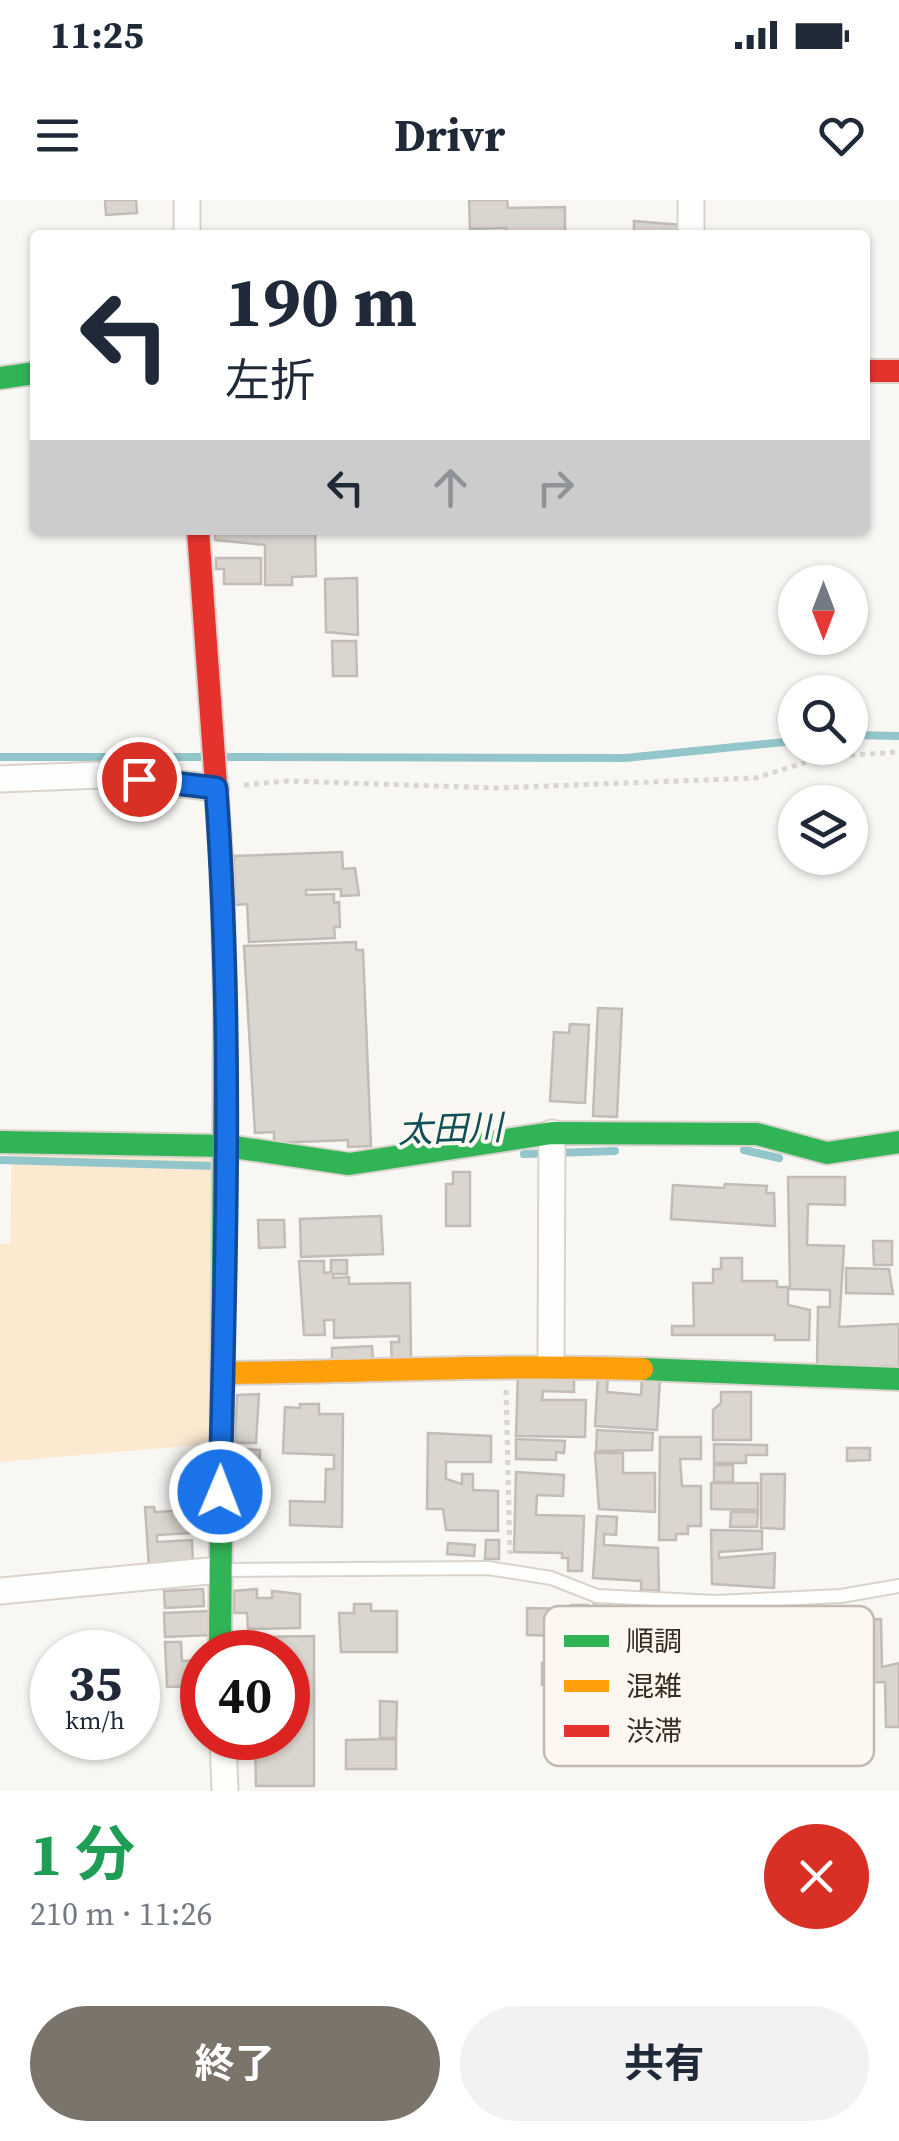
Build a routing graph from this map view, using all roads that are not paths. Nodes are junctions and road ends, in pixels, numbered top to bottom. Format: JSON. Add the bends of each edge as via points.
{"nodes":[{"id":1,"x":187,"y":200,"type":"edge"},
{"id":2,"x":691,"y":200,"type":"edge"},
{"id":3,"x":187,"y":230,"type":"edge"},
{"id":4,"x":691,"y":230,"type":"edge"},
{"id":5,"x":870,"y":371,"type":"edge"},
{"id":6,"x":899,"y":371,"type":"edge"},
{"id":7,"x":30,"y":374,"type":"edge"},
{"id":8,"x":0,"y":378,"type":"edge"},
{"id":9,"x":198,"y":535,"type":"edge"},
{"id":10,"x":0,"y":779,"type":"edge"},
{"id":11,"x":216,"y":788,"type":"junction"},
{"id":12,"x":552,"y":1133,"type":"junction"},
{"id":13,"x":0,"y":1142,"type":"edge"},
{"id":14,"x":899,"y":1142,"type":"edge"},
{"id":15,"x":228,"y":1146,"type":"junction"},
{"id":16,"x":551,"y":1365,"type":"junction"},
{"id":17,"x":223,"y":1373,"type":"junction"},
{"id":18,"x":899,"y":1379,"type":"edge"},
{"id":19,"x":218,"y":1570,"type":"junction"},
{"id":20,"x":899,"y":1586,"type":"edge"},
{"id":21,"x":0,"y":1592,"type":"edge"},
{"id":22,"x":219,"y":1630,"type":"edge"},
{"id":23,"x":224,"y":1760,"type":"edge"},
{"id":24,"x":225,"y":1791,"type":"edge"}],
"edges":[{"from":1,"to":3,"type":"street"},
{"from":2,"to":4,"type":"street"},
{"from":5,"to":6,"type":"street"},
{"from":7,"to":8,"type":"street"},
{"from":9,"to":11,"type":"street"},
{"from":10,"to":11,"type":"street","via":[[100,775]]},
{"from":11,"to":15,"type":"street"},
{"from":12,"to":14,"type":"street","via":[[757,1134],[827,1153]]},
{"from":12,"to":15,"type":"street","via":[[349,1164]]},
{"from":12,"to":16,"type":"street"},
{"from":13,"to":15,"type":"street"},
{"from":15,"to":17,"type":"street"},
{"from":16,"to":17,"type":"street"},
{"from":16,"to":18,"type":"street"},
{"from":17,"to":19,"type":"street"},
{"from":19,"to":20,"type":"lane","via":[[510,1572],[551,1578],[596,1596],[716,1602]]},
{"from":19,"to":21,"type":"street"},
{"from":19,"to":22,"type":"street"},
{"from":23,"to":24,"type":"street"}]}
